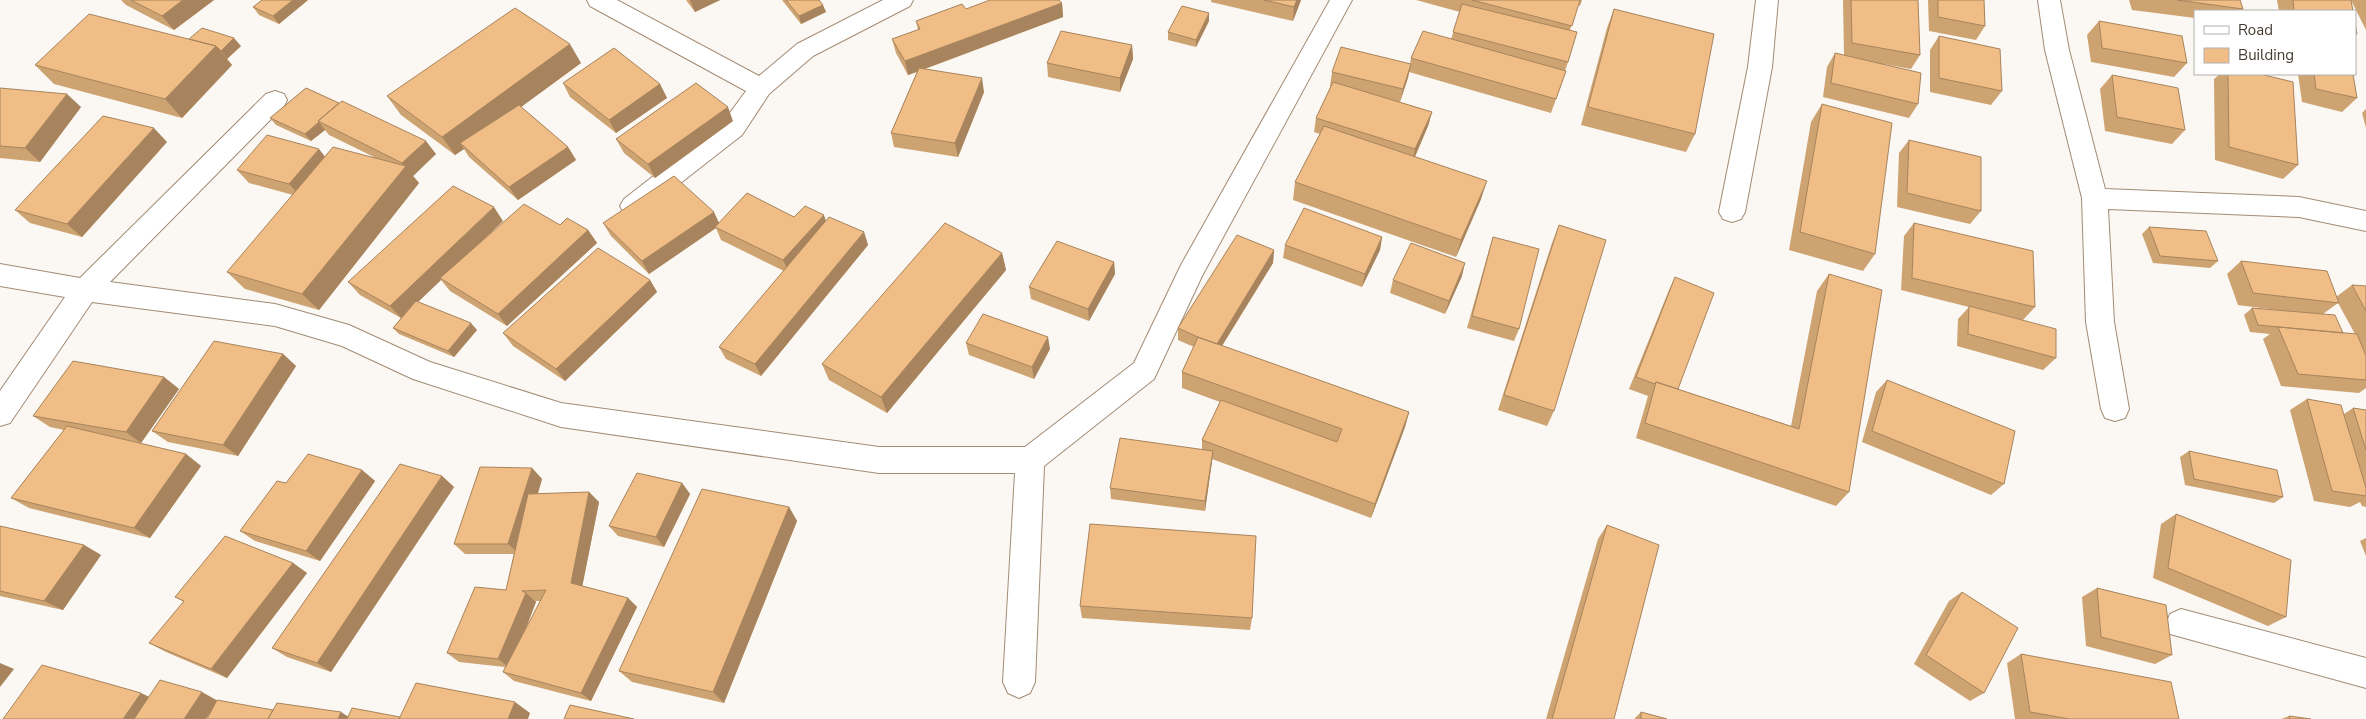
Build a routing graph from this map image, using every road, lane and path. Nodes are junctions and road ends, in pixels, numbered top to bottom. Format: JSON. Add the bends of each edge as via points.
{"nodes":[{"id":1,"x":598,"y":0,"type":"edge"},
{"id":2,"x":902,"y":0,"type":"edge"},
{"id":3,"x":1341,"y":0,"type":"edge"},
{"id":4,"x":1767,"y":0,"type":"edge"},
{"id":5,"x":2049,"y":0,"type":"edge"},
{"id":6,"x":761,"y":88,"type":"junction"},
{"id":7,"x":275,"y":100,"type":"dead end"},
{"id":8,"x":2095,"y":198,"type":"junction"},
{"id":9,"x":633,"y":206,"type":"edge"},
{"id":10,"x":1732,"y":212,"type":"dead end"},
{"id":11,"x":2366,"y":221,"type":"edge"},
{"id":12,"x":0,"y":275,"type":"edge"},
{"id":13,"x":85,"y":290,"type":"junction"},
{"id":14,"x":2115,"y":409,"type":"dead end"},
{"id":15,"x":0,"y":414,"type":"edge"},
{"id":16,"x":1030,"y":460,"type":"junction"},
{"id":17,"x":2181,"y":624,"type":"dead end"},
{"id":18,"x":2366,"y":673,"type":"edge"},
{"id":19,"x":1020,"y":682,"type":"dead end"}],
"edges":[{"from":1,"to":6,"type":"street"},
{"from":2,"to":6,"type":"street","via":[[805,50]]},
{"from":3,"to":16,"type":"street","via":[[1190,273],[1144,370]]},
{"from":4,"to":10,"type":"street","via":[[1760,67]]},
{"from":5,"to":8,"type":"street","via":[[2057,50]]},
{"from":6,"to":9,"type":"street","via":[[733,128]]},
{"from":7,"to":13,"type":"street"},
{"from":8,"to":11,"type":"street","via":[[2299,206]]},
{"from":8,"to":14,"type":"street","via":[[2100,322]]},
{"from":12,"to":13,"type":"street"},
{"from":13,"to":15,"type":"street"},
{"from":13,"to":16,"type":"street","via":[[275,315],[349,336],[423,371],[561,415],[879,460]]},
{"from":16,"to":19,"type":"street"},
{"from":17,"to":18,"type":"street"}]}
